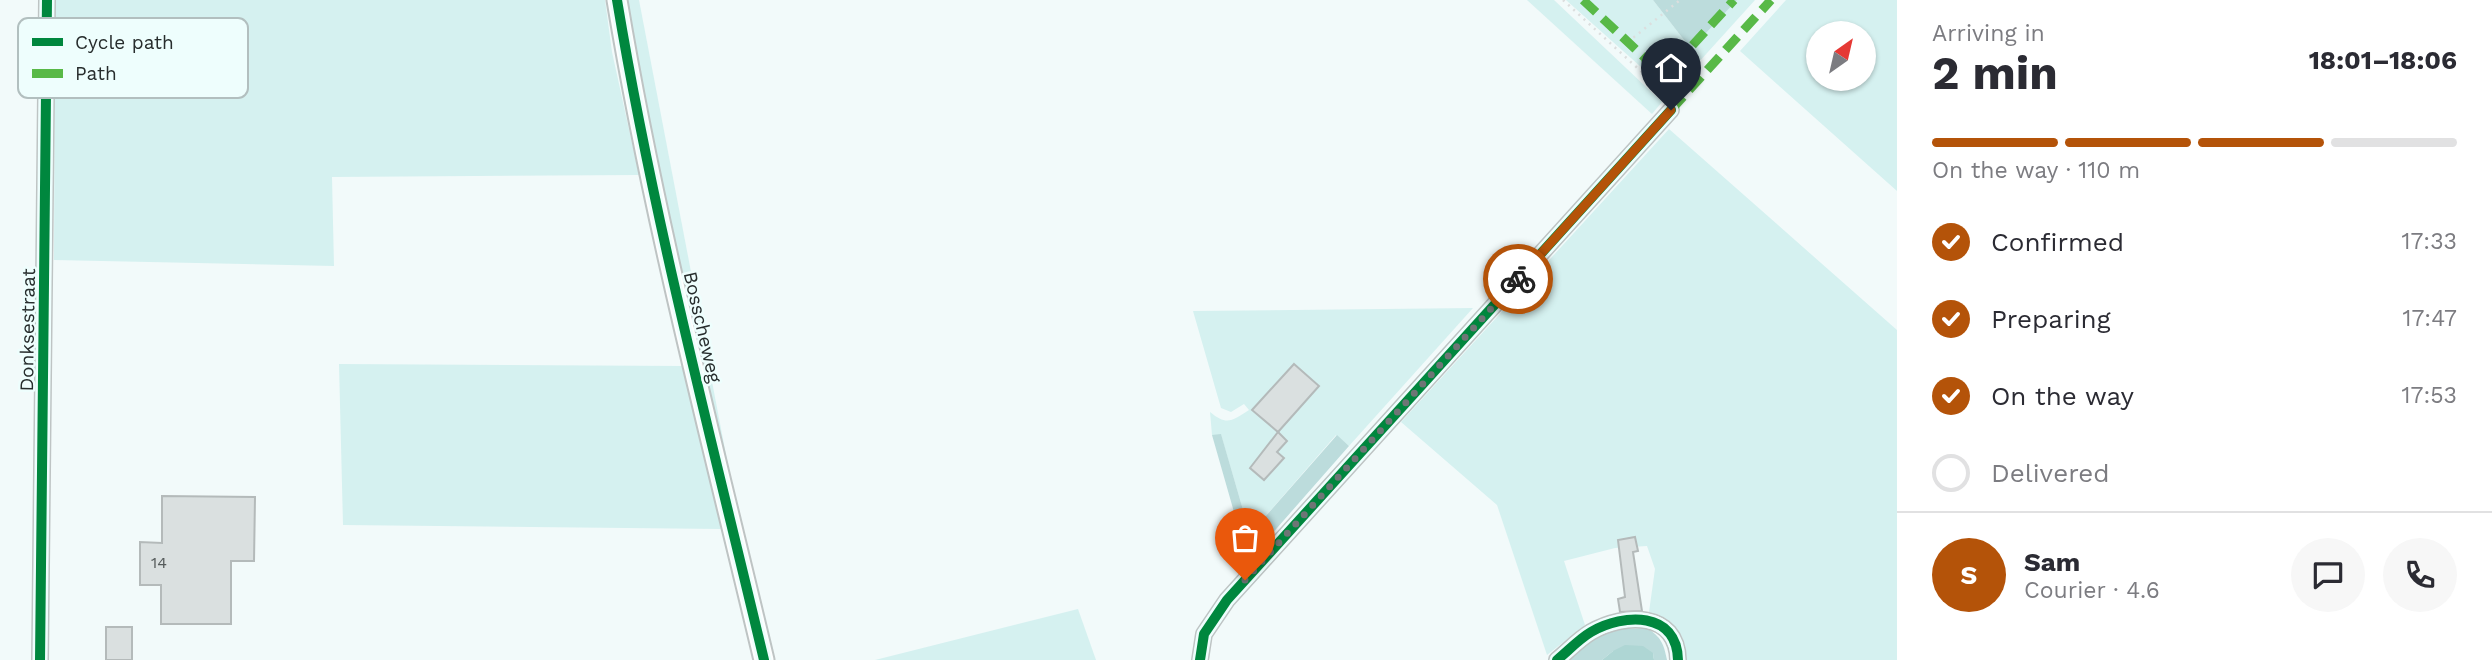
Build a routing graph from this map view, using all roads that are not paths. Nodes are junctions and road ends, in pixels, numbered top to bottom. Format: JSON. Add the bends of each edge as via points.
{"nodes":[{"id":1,"x":47,"y":0,"type":"edge"},
{"id":2,"x":617,"y":0,"type":"edge"},
{"id":3,"x":47,"y":18,"type":"edge"},
{"id":4,"x":46,"y":98,"type":"edge"},
{"id":5,"x":1671,"y":110,"type":"dead end"},
{"id":6,"x":40,"y":660,"type":"edge"},
{"id":7,"x":764,"y":660,"type":"edge"},
{"id":8,"x":1200,"y":660,"type":"edge"},
{"id":9,"x":1557,"y":660,"type":"edge"},
{"id":10,"x":1678,"y":660,"type":"edge"}],
"edges":[{"from":1,"to":3,"type":"street","name":"Donksestraat"},
{"from":2,"to":7,"type":"street","name":"Bosscheweg","via":[[659,219]]},
{"from":4,"to":6,"type":"street","name":"Donksestraat"},
{"from":5,"to":8,"type":"street","via":[[1227,600],[1205,634]]},
{"from":9,"to":10,"type":"street","via":[[1589,632],[1607,624],[1644,620],[1668,629],[1675,639]]}]}
